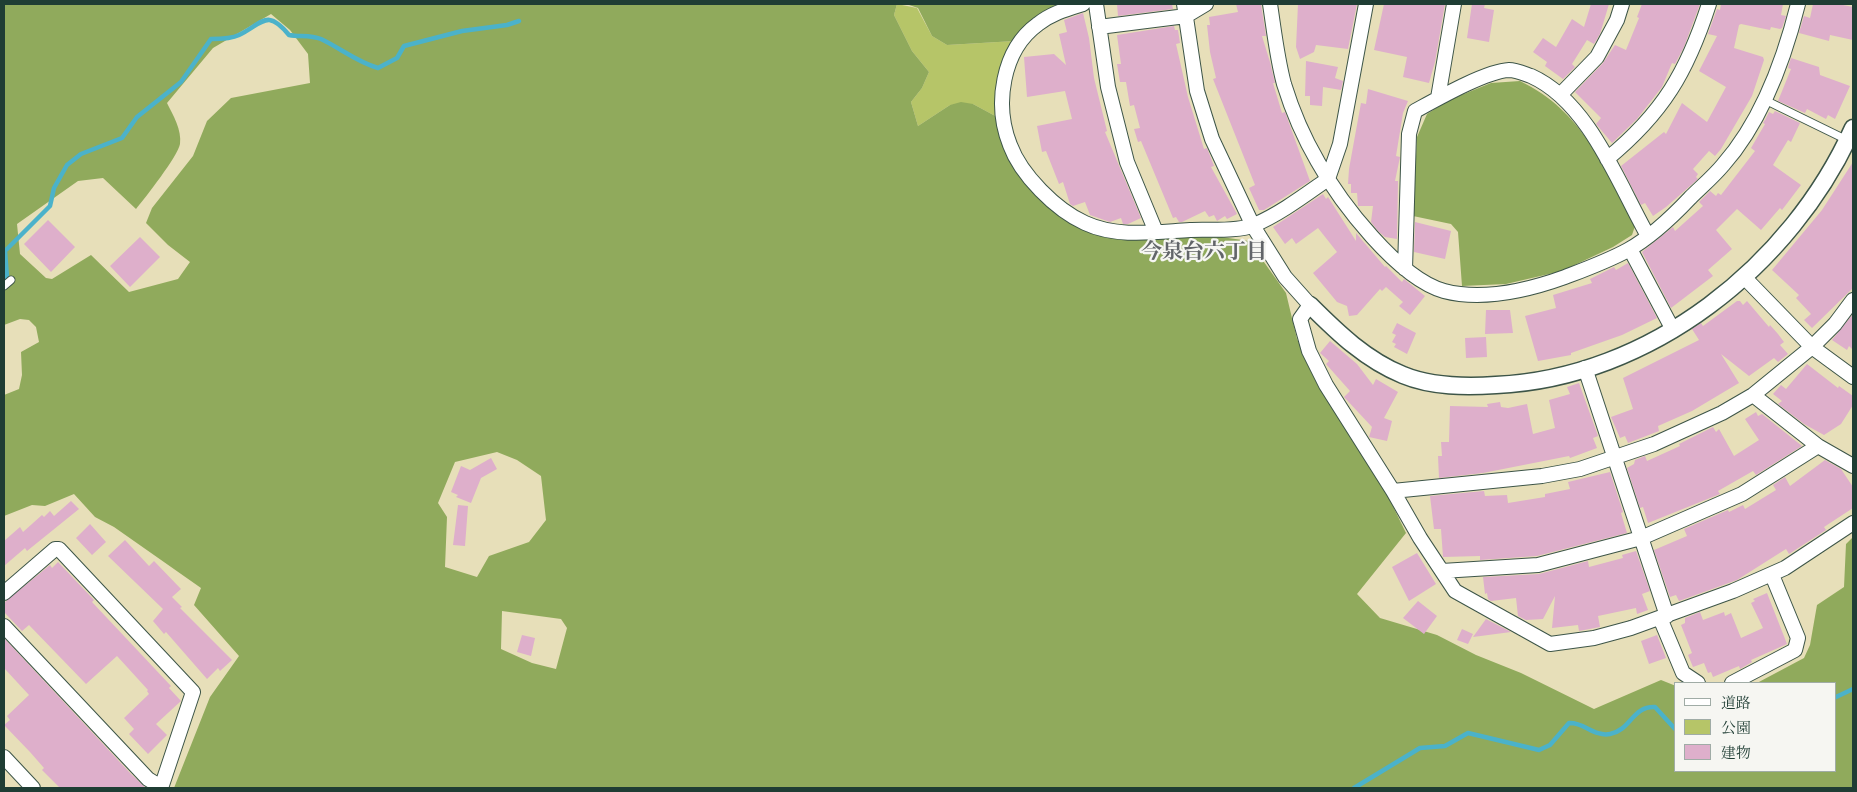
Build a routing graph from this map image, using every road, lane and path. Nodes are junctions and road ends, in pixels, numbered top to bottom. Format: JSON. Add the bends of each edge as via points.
{"nodes":[{"id":1,"x":1083,"y":4,"type":"edge"},
{"id":2,"x":1096,"y":4,"type":"edge"},
{"id":3,"x":1206,"y":4,"type":"edge"},
{"id":4,"x":1270,"y":4,"type":"edge"},
{"id":5,"x":1366,"y":4,"type":"edge"},
{"id":6,"x":1454,"y":4,"type":"edge"},
{"id":7,"x":1622,"y":4,"type":"edge"},
{"id":8,"x":1709,"y":4,"type":"edge"},
{"id":9,"x":1798,"y":4,"type":"edge"},
{"id":10,"x":1185,"y":10,"type":"edge"},
{"id":11,"x":1098,"y":27,"type":"junction"},
{"id":12,"x":1561,"y":94,"type":"junction"},
{"id":13,"x":1438,"y":98,"type":"junction"},
{"id":14,"x":1764,"y":100,"type":"junction"},
{"id":15,"x":1850,"y":134,"type":"edge"},
{"id":16,"x":1606,"y":159,"type":"junction"},
{"id":17,"x":1328,"y":179,"type":"junction"},
{"id":18,"x":1253,"y":226,"type":"junction"},
{"id":19,"x":1156,"y":232,"type":"junction"},
{"id":20,"x":1648,"y":236,"type":"junction"},
{"id":21,"x":1630,"y":249,"type":"junction"},
{"id":22,"x":1405,"y":269,"type":"junction"},
{"id":23,"x":1744,"y":276,"type":"junction"},
{"id":24,"x":11,"y":280,"type":"dead end"},
{"id":25,"x":4,"y":286,"type":"edge"},
{"id":26,"x":1853,"y":300,"type":"edge"},
{"id":27,"x":1310,"y":305,"type":"junction"},
{"id":28,"x":1672,"y":328,"type":"junction"},
{"id":29,"x":1812,"y":347,"type":"junction"},
{"id":30,"x":1585,"y":368,"type":"junction"},
{"id":31,"x":1853,"y":377,"type":"edge"},
{"id":32,"x":1753,"y":395,"type":"junction"},
{"id":33,"x":1818,"y":446,"type":"junction"},
{"id":34,"x":1615,"y":459,"type":"junction"},
{"id":35,"x":1853,"y":466,"type":"edge"},
{"id":36,"x":1393,"y":491,"type":"junction"},
{"id":37,"x":1853,"y":523,"type":"edge"},
{"id":38,"x":1641,"y":538,"type":"junction"},
{"id":39,"x":1442,"y":571,"type":"junction"},
{"id":40,"x":1772,"y":575,"type":"junction"},
{"id":41,"x":4,"y":592,"type":"edge"},
{"id":42,"x":1664,"y":617,"type":"junction"},
{"id":43,"x":4,"y":626,"type":"edge"},
{"id":44,"x":1696,"y":682,"type":"edge"},
{"id":45,"x":1734,"y":682,"type":"edge"},
{"id":46,"x":4,"y":757,"type":"edge"},
{"id":47,"x":33,"y":788,"type":"edge"},
{"id":48,"x":161,"y":788,"type":"edge"}],
"edges":[{"from":1,"to":19,"type":"street","via":[[1055,13],[1036,25],[1016,47],[1004,79],[1003,110],[1010,145],[1020,164],[1041,190],[1067,214],[1110,231]]},
{"from":2,"to":11,"type":"street"},
{"from":3,"to":10,"type":"street"},
{"from":4,"to":17,"type":"street","via":[[1284,84]]},
{"from":5,"to":17,"type":"street","via":[[1340,144]]},
{"from":6,"to":13,"type":"street"},
{"from":7,"to":12,"type":"street","via":[[1597,57]]},
{"from":8,"to":16,"type":"street","via":[[1696,46],[1674,85],[1634,136]]},
{"from":9,"to":14,"type":"street","via":[[1789,41]]},
{"from":10,"to":11,"type":"street"},
{"from":10,"to":18,"type":"street","via":[[1197,91],[1212,139]]},
{"from":11,"to":19,"type":"street","via":[[1108,87],[1127,162]]},
{"from":12,"to":13,"type":"street","via":[[1543,82],[1510,70],[1490,75]]},
{"from":12,"to":16,"type":"street"},
{"from":13,"to":22,"type":"street","via":[[1415,110],[1409,134]]},
{"from":14,"to":15,"type":"lane"},
{"from":14,"to":20,"type":"street","via":[[1724,164],[1674,215]]},
{"from":15,"to":23,"type":"street","via":[[1825,182],[1792,229]]},
{"from":16,"to":20,"type":"street"},
{"from":17,"to":18,"type":"street"},
{"from":17,"to":22,"type":"street","via":[[1380,245]]},
{"from":18,"to":19,"type":"street"},
{"from":18,"to":27,"type":"street","via":[[1285,277]]},
{"from":20,"to":21,"type":"street"},
{"from":21,"to":22,"type":"street","via":[[1552,282],[1487,294],[1445,291],[1428,285]]},
{"from":21,"to":28,"type":"street"},
{"from":23,"to":28,"type":"street","via":[[1711,304]]},
{"from":23,"to":29,"type":"street"},
{"from":24,"to":25,"type":"lane"},
{"from":26,"to":29,"type":"street"},
{"from":27,"to":30,"type":"street","via":[[1362,353],[1391,370],[1422,381],[1474,386],[1517,384],[1542,381]]},
{"from":27,"to":36,"type":"street","via":[[1300,320],[1309,351],[1338,406]]},
{"from":28,"to":30,"type":"street","via":[[1637,349]]},
{"from":29,"to":31,"type":"street"},
{"from":29,"to":32,"type":"street"},
{"from":30,"to":34,"type":"street"},
{"from":32,"to":33,"type":"street"},
{"from":32,"to":34,"type":"street","via":[[1691,428]]},
{"from":33,"to":35,"type":"street"},
{"from":33,"to":38,"type":"street","via":[[1742,494]]},
{"from":34,"to":36,"type":"street","via":[[1512,481]]},
{"from":34,"to":38,"type":"street"},
{"from":36,"to":39,"type":"street"},
{"from":37,"to":40,"type":"street"},
{"from":38,"to":39,"type":"street","via":[[1538,565]]},
{"from":38,"to":42,"type":"street"},
{"from":39,"to":42,"type":"street","via":[[1455,591],[1550,644],[1594,638]]},
{"from":40,"to":42,"type":"street"},
{"from":40,"to":45,"type":"street","via":[[1798,638],[1795,650]]},
{"from":41,"to":48,"type":"street","via":[[54,549],[59,549],[193,692]]},
{"from":42,"to":44,"type":"street","via":[[1682,673]]},
{"from":43,"to":48,"type":"street","via":[[148,779]]},
{"from":46,"to":47,"type":"street"}]}
